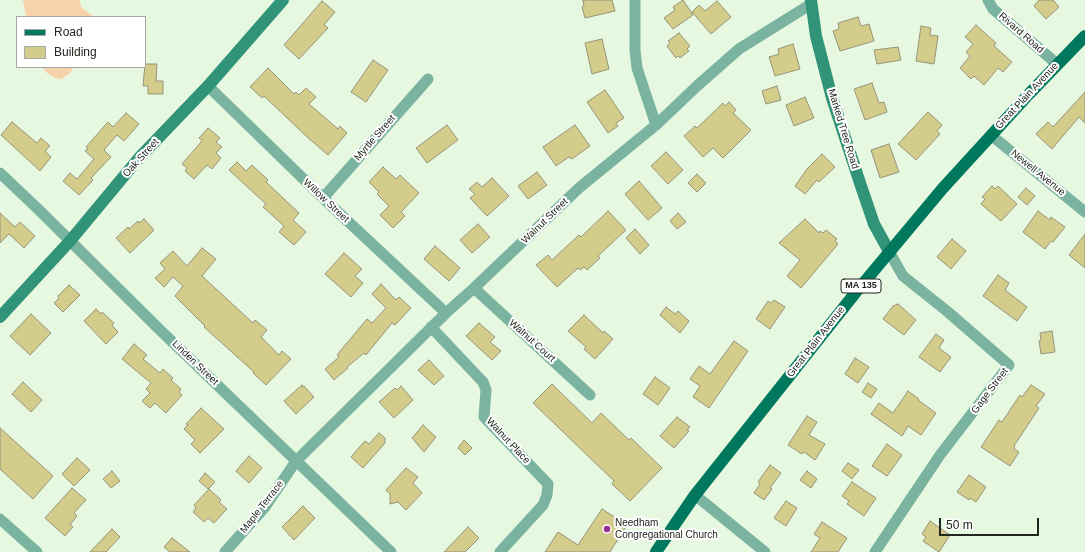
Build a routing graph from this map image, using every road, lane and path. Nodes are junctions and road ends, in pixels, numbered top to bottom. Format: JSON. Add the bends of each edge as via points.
{"nodes":[{"id":1,"x":283,"y":0,"type":"edge"},
{"id":2,"x":635,"y":0,"type":"edge"},
{"id":3,"x":988,"y":0,"type":"edge"},
{"id":4,"x":811,"y":2,"type":"edge"},
{"id":5,"x":1085,"y":36,"type":"edge"},
{"id":6,"x":1056,"y":64,"type":"junction"},
{"id":7,"x":428,"y":79,"type":"dead end"},
{"id":8,"x":208,"y":86,"type":"junction"},
{"id":9,"x":656,"y":125,"type":"junction"},
{"id":10,"x":991,"y":134,"type":"junction"},
{"id":11,"x":0,"y":173,"type":"edge"},
{"id":12,"x":323,"y":198,"type":"junction"},
{"id":13,"x":1085,"y":212,"type":"edge"},
{"id":14,"x":70,"y":241,"type":"junction"},
{"id":15,"x":890,"y":253,"type":"junction"},
{"id":16,"x":474,"y":288,"type":"junction"},
{"id":17,"x":446,"y":312,"type":"junction"},
{"id":18,"x":0,"y":317,"type":"edge"},
{"id":19,"x":432,"y":327,"type":"junction"},
{"id":20,"x":590,"y":395,"type":"dead end"},
{"id":21,"x":296,"y":461,"type":"junction"},
{"id":22,"x":695,"y":495,"type":"junction"},
{"id":23,"x":0,"y":519,"type":"edge"},
{"id":24,"x":37,"y":552,"type":"edge"},
{"id":25,"x":225,"y":552,"type":"edge"},
{"id":26,"x":392,"y":552,"type":"edge"},
{"id":27,"x":500,"y":552,"type":"edge"},
{"id":28,"x":656,"y":552,"type":"edge"},
{"id":29,"x":765,"y":552,"type":"edge"},
{"id":30,"x":875,"y":552,"type":"edge"}],
"edges":[{"from":1,"to":8,"type":"street","name":"Oak Street"},
{"from":2,"to":9,"type":"street","via":[[637,68]]},
{"from":3,"to":6,"type":"street","name":"Rivard Road","via":[[993,9]]},
{"from":4,"to":9,"type":"street","name":"Walnut Street","via":[[739,49]]},
{"from":4,"to":15,"type":"street","name":"Marked Tree Road","via":[[816,36],[832,98],[874,224]]},
{"from":5,"to":6,"type":"main road","name":"Great Plain Avenue","number":"MA 135"},
{"from":6,"to":10,"type":"main road","name":"Great Plain Avenue","number":"MA 135"},
{"from":7,"to":12,"type":"street","name":"Myrtle Street"},
{"from":8,"to":12,"type":"street","name":"Willow Street"},
{"from":8,"to":14,"type":"street","name":"Oak Street","via":[[139,158]]},
{"from":9,"to":16,"type":"street","name":"Walnut Street","via":[[579,188]]},
{"from":10,"to":13,"type":"street","name":"Newell Avenue"},
{"from":10,"to":15,"type":"main road","name":"Great Plain Avenue","number":"MA 135"},
{"from":11,"to":14,"type":"street","name":"Linden Street"},
{"from":12,"to":17,"type":"street","name":"Willow Street"},
{"from":14,"to":18,"type":"street","name":"Oak Street"},
{"from":14,"to":21,"type":"street","name":"Linden Street"},
{"from":15,"to":22,"type":"main road","name":"Great Plain Avenue","number":"MA 135","via":[[851,298]]},
{"from":15,"to":30,"type":"street","name":"Gage Street","via":[[903,276],[1009,365],[940,456]]},
{"from":16,"to":17,"type":"street","name":"Walnut Street"},
{"from":16,"to":20,"type":"street","name":"Walnut Court"},
{"from":17,"to":19,"type":"street","name":"Walnut Street"},
{"from":19,"to":21,"type":"street","name":"Walnut Street"},
{"from":19,"to":27,"type":"street","name":"Walnut Place","via":[[483,382],[486,390],[484,417],[548,484],[544,505]]},
{"from":21,"to":25,"type":"street","name":"Maple Terrace","via":[[265,506]]},
{"from":21,"to":26,"type":"street","name":"Linden Street"},
{"from":22,"to":28,"type":"main road","name":"Great Plain Avenue","number":"MA 135"},
{"from":22,"to":29,"type":"street"},
{"from":23,"to":24,"type":"street"}]}
